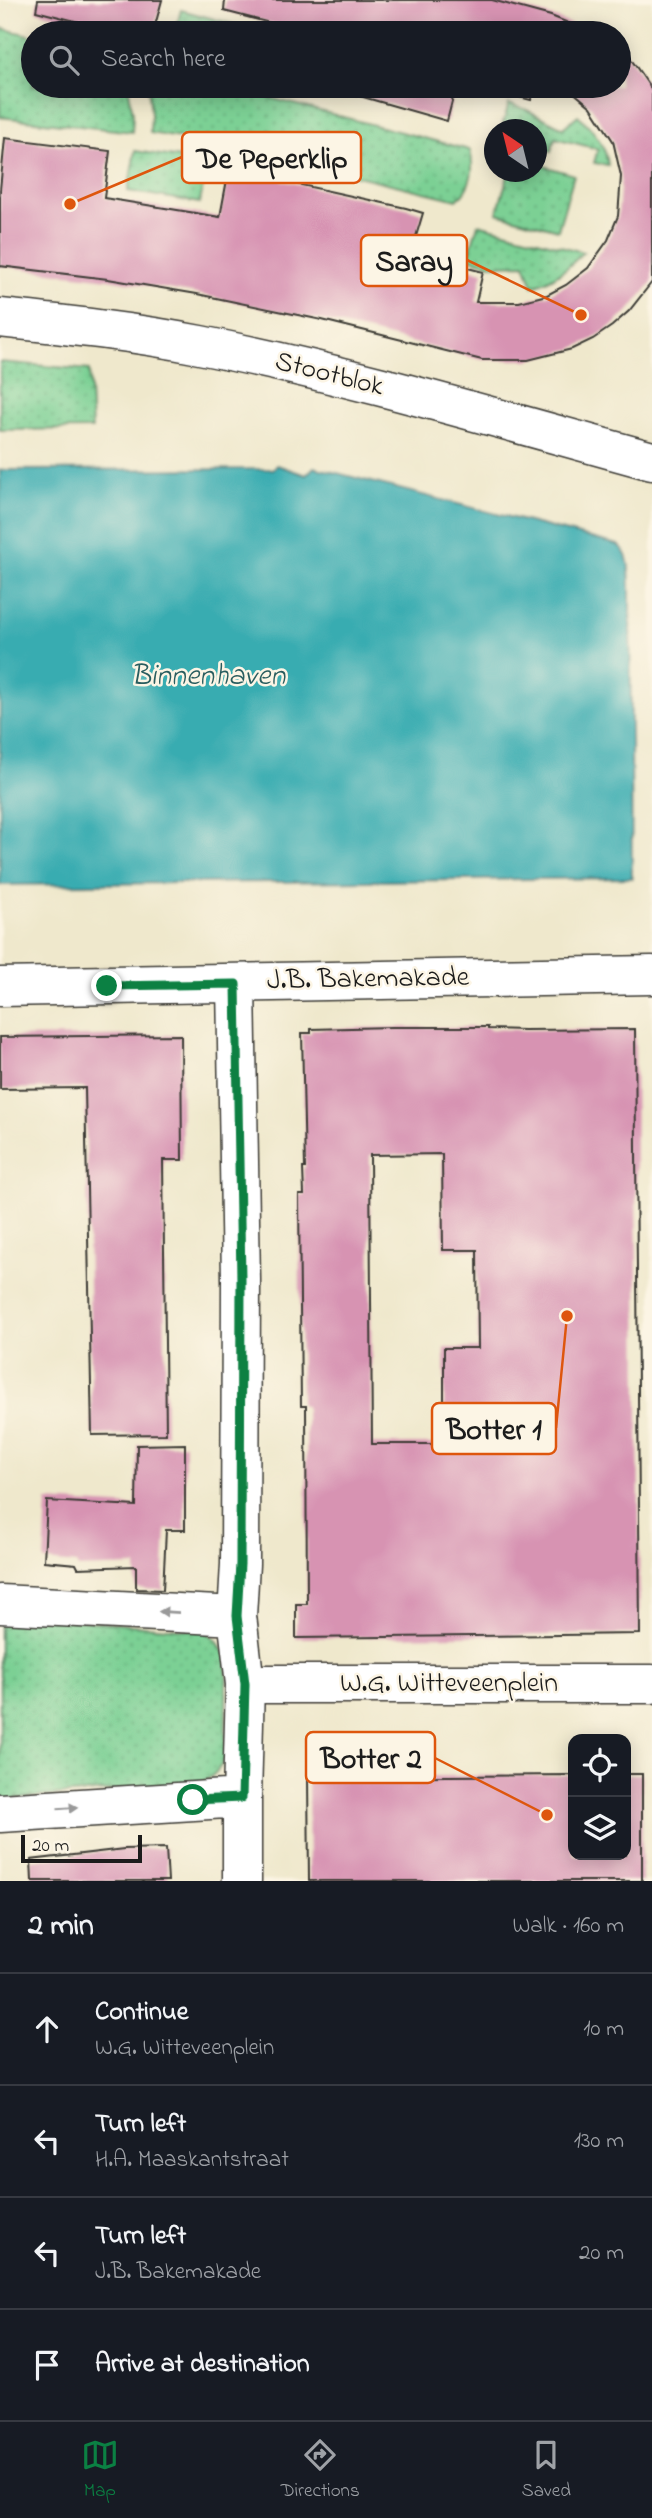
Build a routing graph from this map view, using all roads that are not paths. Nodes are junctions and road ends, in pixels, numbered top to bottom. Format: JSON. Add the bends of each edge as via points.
{"nodes":[{"id":1,"x":0,"y":318,"type":"edge"},
{"id":2,"x":652,"y":461,"type":"edge"},
{"id":3,"x":652,"y":975,"type":"edge"},
{"id":4,"x":236,"y":984,"type":"junction"},
{"id":5,"x":0,"y":987,"type":"edge"},
{"id":6,"x":0,"y":1604,"type":"edge"},
{"id":7,"x":237,"y":1616,"type":"junction"},
{"id":8,"x":245,"y":1684,"type":"junction"},
{"id":9,"x":652,"y":1684,"type":"edge"},
{"id":10,"x":242,"y":1798,"type":"junction"},
{"id":11,"x":0,"y":1813,"type":"edge"},
{"id":12,"x":242,"y":1881,"type":"edge"}],
"edges":[{"from":1,"to":2,"type":"street","name":"Stootblok","via":[[140,334],[232,352]]},
{"from":3,"to":4,"type":"street","name":"J.B. Bakemakade"},
{"from":4,"to":5,"type":"street","name":"J.B. Bakemakade"},
{"from":4,"to":7,"type":"street","via":[[241,1280]]},
{"from":7,"to":6,"type":"street","one_way":true},
{"from":7,"to":8,"type":"street"},
{"from":8,"to":9,"type":"street","name":"W.G. Witteveenplein"},
{"from":8,"to":10,"type":"street"},
{"from":11,"to":10,"type":"street","one_way":true},
{"from":10,"to":12,"type":"street"}]}
